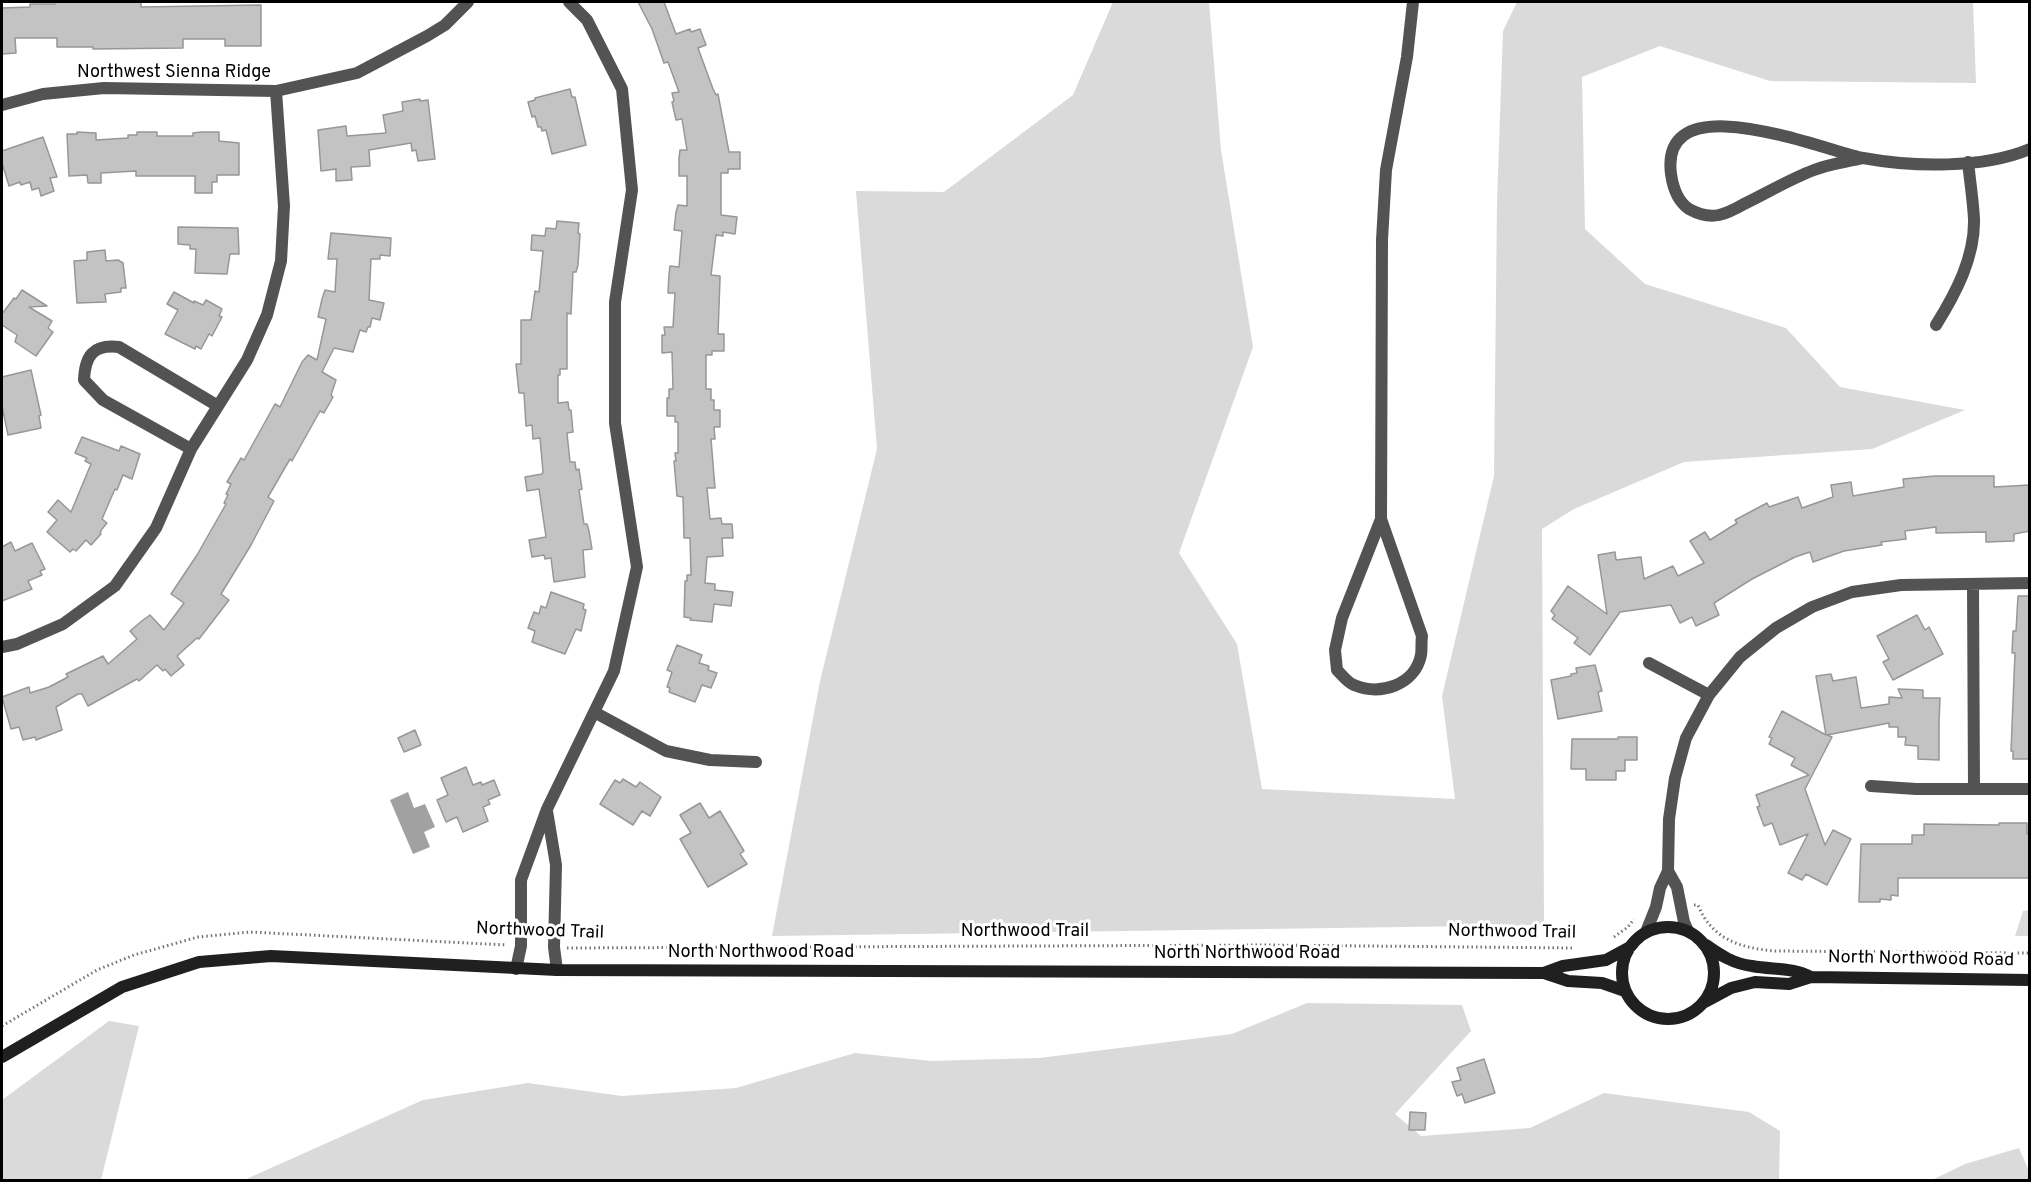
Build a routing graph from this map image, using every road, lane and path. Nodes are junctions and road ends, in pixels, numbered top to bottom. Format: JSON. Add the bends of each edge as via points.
{"nodes":[{"id":1,"x":468,"y":2,"type":"edge"},
{"id":2,"x":569,"y":2,"type":"edge"},
{"id":3,"x":1413,"y":2,"type":"edge"},
{"id":4,"x":276,"y":90,"type":"junction"},
{"id":5,"x":2,"y":105,"type":"edge"},
{"id":6,"x":2030,"y":149,"type":"edge"},
{"id":7,"x":1863,"y":158,"type":"junction"},
{"id":8,"x":1968,"y":162,"type":"junction"},
{"id":9,"x":1936,"y":325,"type":"dead end"},
{"id":10,"x":218,"y":406,"type":"junction"},
{"id":11,"x":191,"y":448,"type":"junction"},
{"id":12,"x":1381,"y":519,"type":"junction"},
{"id":13,"x":2030,"y":583,"type":"edge"},
{"id":14,"x":1973,"y":585,"type":"junction"},
{"id":15,"x":2,"y":647,"type":"edge"},
{"id":16,"x":1649,"y":663,"type":"dead end"},
{"id":17,"x":1709,"y":695,"type":"junction"},
{"id":18,"x":594,"y":712,"type":"junction"},
{"id":19,"x":756,"y":762,"type":"dead end"},
{"id":20,"x":1871,"y":786,"type":"dead end"},
{"id":21,"x":1974,"y":788,"type":"junction"},
{"id":22,"x":2030,"y":789,"type":"edge"},
{"id":23,"x":547,"y":809,"type":"junction"},
{"id":24,"x":1668,"y":871,"type":"junction"},
{"id":25,"x":1680,"y":904,"type":"junction"},
{"id":26,"x":1637,"y":915,"type":"dead end"},
{"id":27,"x":1688,"y":931,"type":"junction"},
{"id":28,"x":1646,"y":932,"type":"junction"},
{"id":29,"x":1606,"y":943,"type":"dead end"},
{"id":30,"x":1705,"y":945,"type":"junction"},
{"id":31,"x":521,"y":946,"type":"junction"},
{"id":32,"x":554,"y":947,"type":"junction"},
{"id":33,"x":1630,"y":947,"type":"junction"},
{"id":34,"x":1576,"y":948,"type":"dead end"},
{"id":35,"x":2030,"y":953,"type":"edge"},
{"id":36,"x":516,"y":969,"type":"junction"},
{"id":37,"x":557,"y":970,"type":"junction"},
{"id":38,"x":1544,"y":973,"type":"junction"},
{"id":39,"x":1811,"y":977,"type":"junction"},
{"id":40,"x":2030,"y":980,"type":"edge"},
{"id":41,"x":1625,"y":991,"type":"junction"},
{"id":42,"x":1705,"y":1002,"type":"junction"},
{"id":43,"x":2,"y":1026,"type":"edge"},
{"id":44,"x":2,"y":1057,"type":"edge"}],
"edges":[{"from":1,"to":4,"type":"street","name":"Northwest Sienna Ridge","via":[[428,36],[357,73]]},
{"from":2,"to":18,"type":"street","via":[[587,20],[622,89],[632,190],[615,302],[615,423],[637,567],[614,671]]},
{"from":3,"to":12,"type":"street","via":[[1386,170]]},
{"from":4,"to":5,"type":"street","name":"Northwest Sienna Ridge","via":[[104,88],[43,94]]},
{"from":4,"to":10,"type":"street","via":[[285,206],[281,261],[267,315],[247,360]]},
{"from":6,"to":8,"type":"street"},
{"from":7,"to":7,"type":"street","via":[[1758,129],[1712,126],[1686,134],[1673,148],[1672,187],[1682,204],[1698,214],[1719,215],[1815,170]]},
{"from":7,"to":8,"type":"street","via":[[1918,164]]},
{"from":8,"to":9,"type":"street","via":[[1974,221],[1968,263]]},
{"from":10,"to":11,"type":"street"},
{"from":10,"to":11,"type":"street","via":[[119,347],[106,346],[94,351],[85,364],[84,380],[103,400]]},
{"from":11,"to":15,"type":"street","via":[[156,528],[115,586],[63,624]]},
{"from":12,"to":12,"type":"street","via":[[1342,618],[1335,650],[1337,670],[1352,685],[1371,690],[1389,690],[1410,677],[1421,657],[1422,636]]},
{"from":13,"to":14,"type":"street"},
{"from":14,"to":17,"type":"street","via":[[1891,586],[1852,592],[1812,607],[1776,628],[1740,657]]},
{"from":14,"to":21,"type":"street"},
{"from":16,"to":17,"type":"street"},
{"from":17,"to":24,"type":"street","via":[[1686,738],[1675,778]]},
{"from":18,"to":19,"type":"street","via":[[666,751],[710,760]]},
{"from":18,"to":23,"type":"street"},
{"from":20,"to":21,"type":"street"},
{"from":21,"to":22,"type":"street"},
{"from":23,"to":31,"type":"street","via":[[521,880]]},
{"from":23,"to":32,"type":"street","via":[[556,865]]},
{"from":24,"to":25,"type":"street"},
{"from":24,"to":28,"type":"street"},
{"from":25,"to":27,"type":"street"},
{"from":25,"to":35,"type":"path","via":[[1698,905],[1704,919],[1727,940],[1750,948]]},
{"from":26,"to":29,"type":"path"},
{"from":27,"to":28,"type":"street","via":[[1662,927]]},
{"from":27,"to":30,"type":"street"},
{"from":28,"to":33,"type":"street"},
{"from":30,"to":39,"type":"street","name":"North Northwood Road","via":[[1727,959],[1750,966],[1797,970]]},
{"from":30,"to":42,"type":"street","via":[[1714,974]]},
{"from":31,"to":36,"type":"street"},
{"from":31,"to":43,"type":"path","name":"Northwood Trail","via":[[250,932],[198,937],[97,970]]},
{"from":32,"to":34,"type":"path","name":"Northwood Trail"},
{"from":32,"to":37,"type":"street"},
{"from":33,"to":38,"type":"street","name":"North Northwood Road","via":[[1606,960]]},
{"from":33,"to":41,"type":"street","via":[[1622,964]]},
{"from":36,"to":37,"type":"street","name":"North Northwood Road"},
{"from":36,"to":44,"type":"street","name":"North Northwood Road","via":[[271,956],[199,962],[122,987]]},
{"from":37,"to":38,"type":"street","name":"North Northwood Road"},
{"from":38,"to":41,"type":"street","name":"North Northwood Road"},
{"from":39,"to":40,"type":"street","name":"North Northwood Road"},
{"from":39,"to":42,"type":"street","name":"North Northwood Road","via":[[1789,984],[1755,982],[1731,988]]},
{"from":41,"to":42,"type":"street","via":[[1637,1008],[1667,1020],[1688,1016]]}]}
